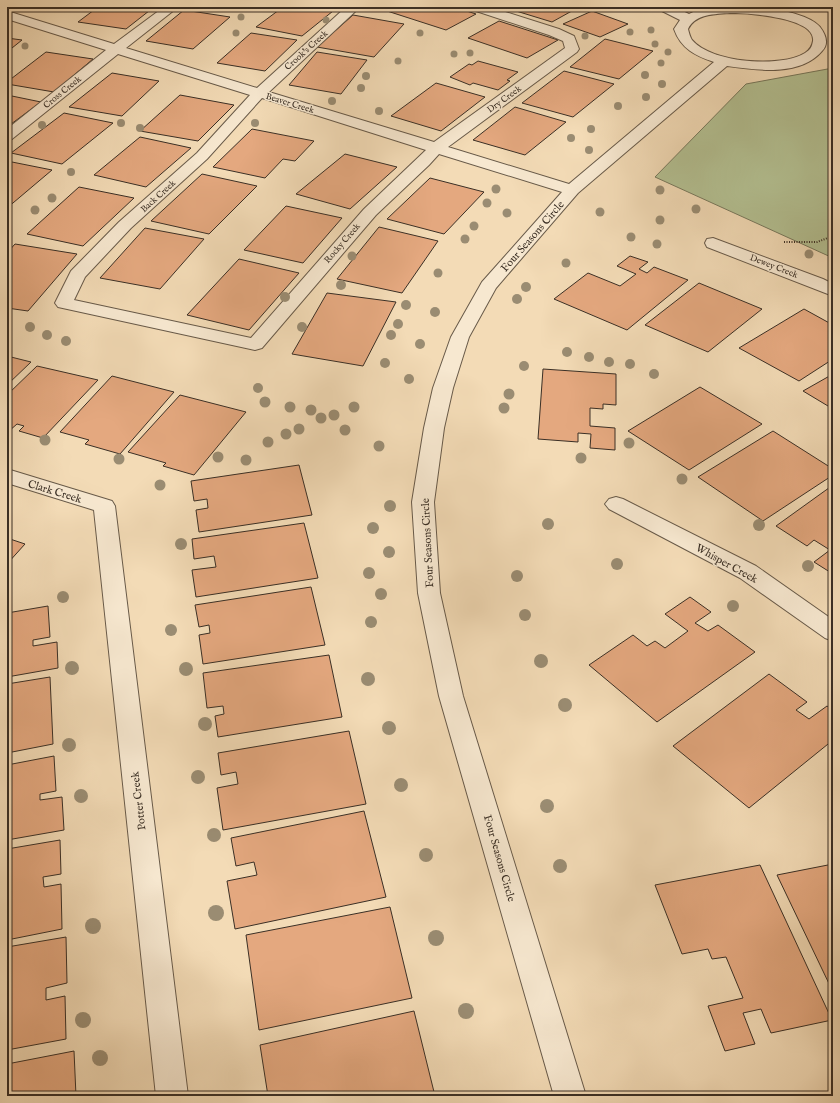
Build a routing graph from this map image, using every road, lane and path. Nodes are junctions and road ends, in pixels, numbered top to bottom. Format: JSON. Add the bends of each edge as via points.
{"nodes":[{"id":1,"x":172,"y":7,"type":"edge"},
{"id":2,"x":354,"y":7,"type":"edge"},
{"id":3,"x":476,"y":7,"type":"edge"},
{"id":4,"x":664,"y":7,"type":"edge"},
{"id":5,"x":708,"y":9,"type":"edge"},
{"id":6,"x":7,"y":15,"type":"edge"},
{"id":7,"x":689,"y":19,"type":"junction"},
{"id":8,"x":117,"y":48,"type":"junction"},
{"id":9,"x":724,"y":61,"type":"junction"},
{"id":10,"x":258,"y":93,"type":"junction"},
{"id":11,"x":7,"y":136,"type":"edge"},
{"id":12,"x":436,"y":148,"type":"junction"},
{"id":13,"x":572,"y":190,"type":"junction"},
{"id":14,"x":713,"y":243,"type":"dead end"},
{"id":15,"x":833,"y":291,"type":"edge"},
{"id":16,"x":255,"y":344,"type":"joint"},
{"id":17,"x":7,"y":476,"type":"edge"},
{"id":18,"x":616,"y":504,"type":"dead end"},
{"id":19,"x":104,"y":506,"type":"joint"},
{"id":20,"x":833,"y":632,"type":"edge"},
{"id":21,"x":172,"y":1096,"type":"edge"},
{"id":22,"x":570,"y":1096,"type":"edge"}],
"edges":[{"from":1,"to":8,"type":"street","name":"Cross Creek"},
{"from":2,"to":10,"type":"street","name":"Crook's Creek"},
{"from":3,"to":12,"type":"street","name":"Dry Creek","via":[[554,32],[569,39],[572,49]]},
{"from":4,"to":7,"type":"street"},
{"from":5,"to":7,"type":"street"},
{"from":5,"to":9,"type":"street","via":[[758,9],[780,13],[821,29],[819,47],[810,56],[794,62],[773,65]]},
{"from":6,"to":8,"type":"street","name":"Beaver Creek"},
{"from":7,"to":9,"type":"street","via":[[681,29],[683,38],[691,47],[705,55]]},
{"from":8,"to":10,"type":"street","name":"Beaver Creek"},
{"from":8,"to":11,"type":"street","name":"Cross Creek"},
{"from":9,"to":13,"type":"street","name":"Four Seasons Circle"},
{"from":10,"to":12,"type":"street","name":"Beaver Creek"},
{"from":10,"to":16,"type":"street","name":"Back Creek","via":[[202,156],[126,225],[77,275],[64,303]]},
{"from":12,"to":13,"type":"street","name":"Beaver Creek"},
{"from":12,"to":16,"type":"street","name":"Rocky Creek","via":[[370,212]]},
{"from":13,"to":22,"type":"street","name":"Four Seasons Circle","via":[[488,286],[460,337],[442,388],[423,502],[429,592],[451,696]]},
{"from":14,"to":15,"type":"street","name":"Dewey Creek"},
{"from":17,"to":19,"type":"street","name":"Clark Creek"},
{"from":18,"to":20,"type":"street","name":"Whisper Creek","via":[[748,572]]},
{"from":19,"to":21,"type":"street","name":"Potter Creek"}]}
